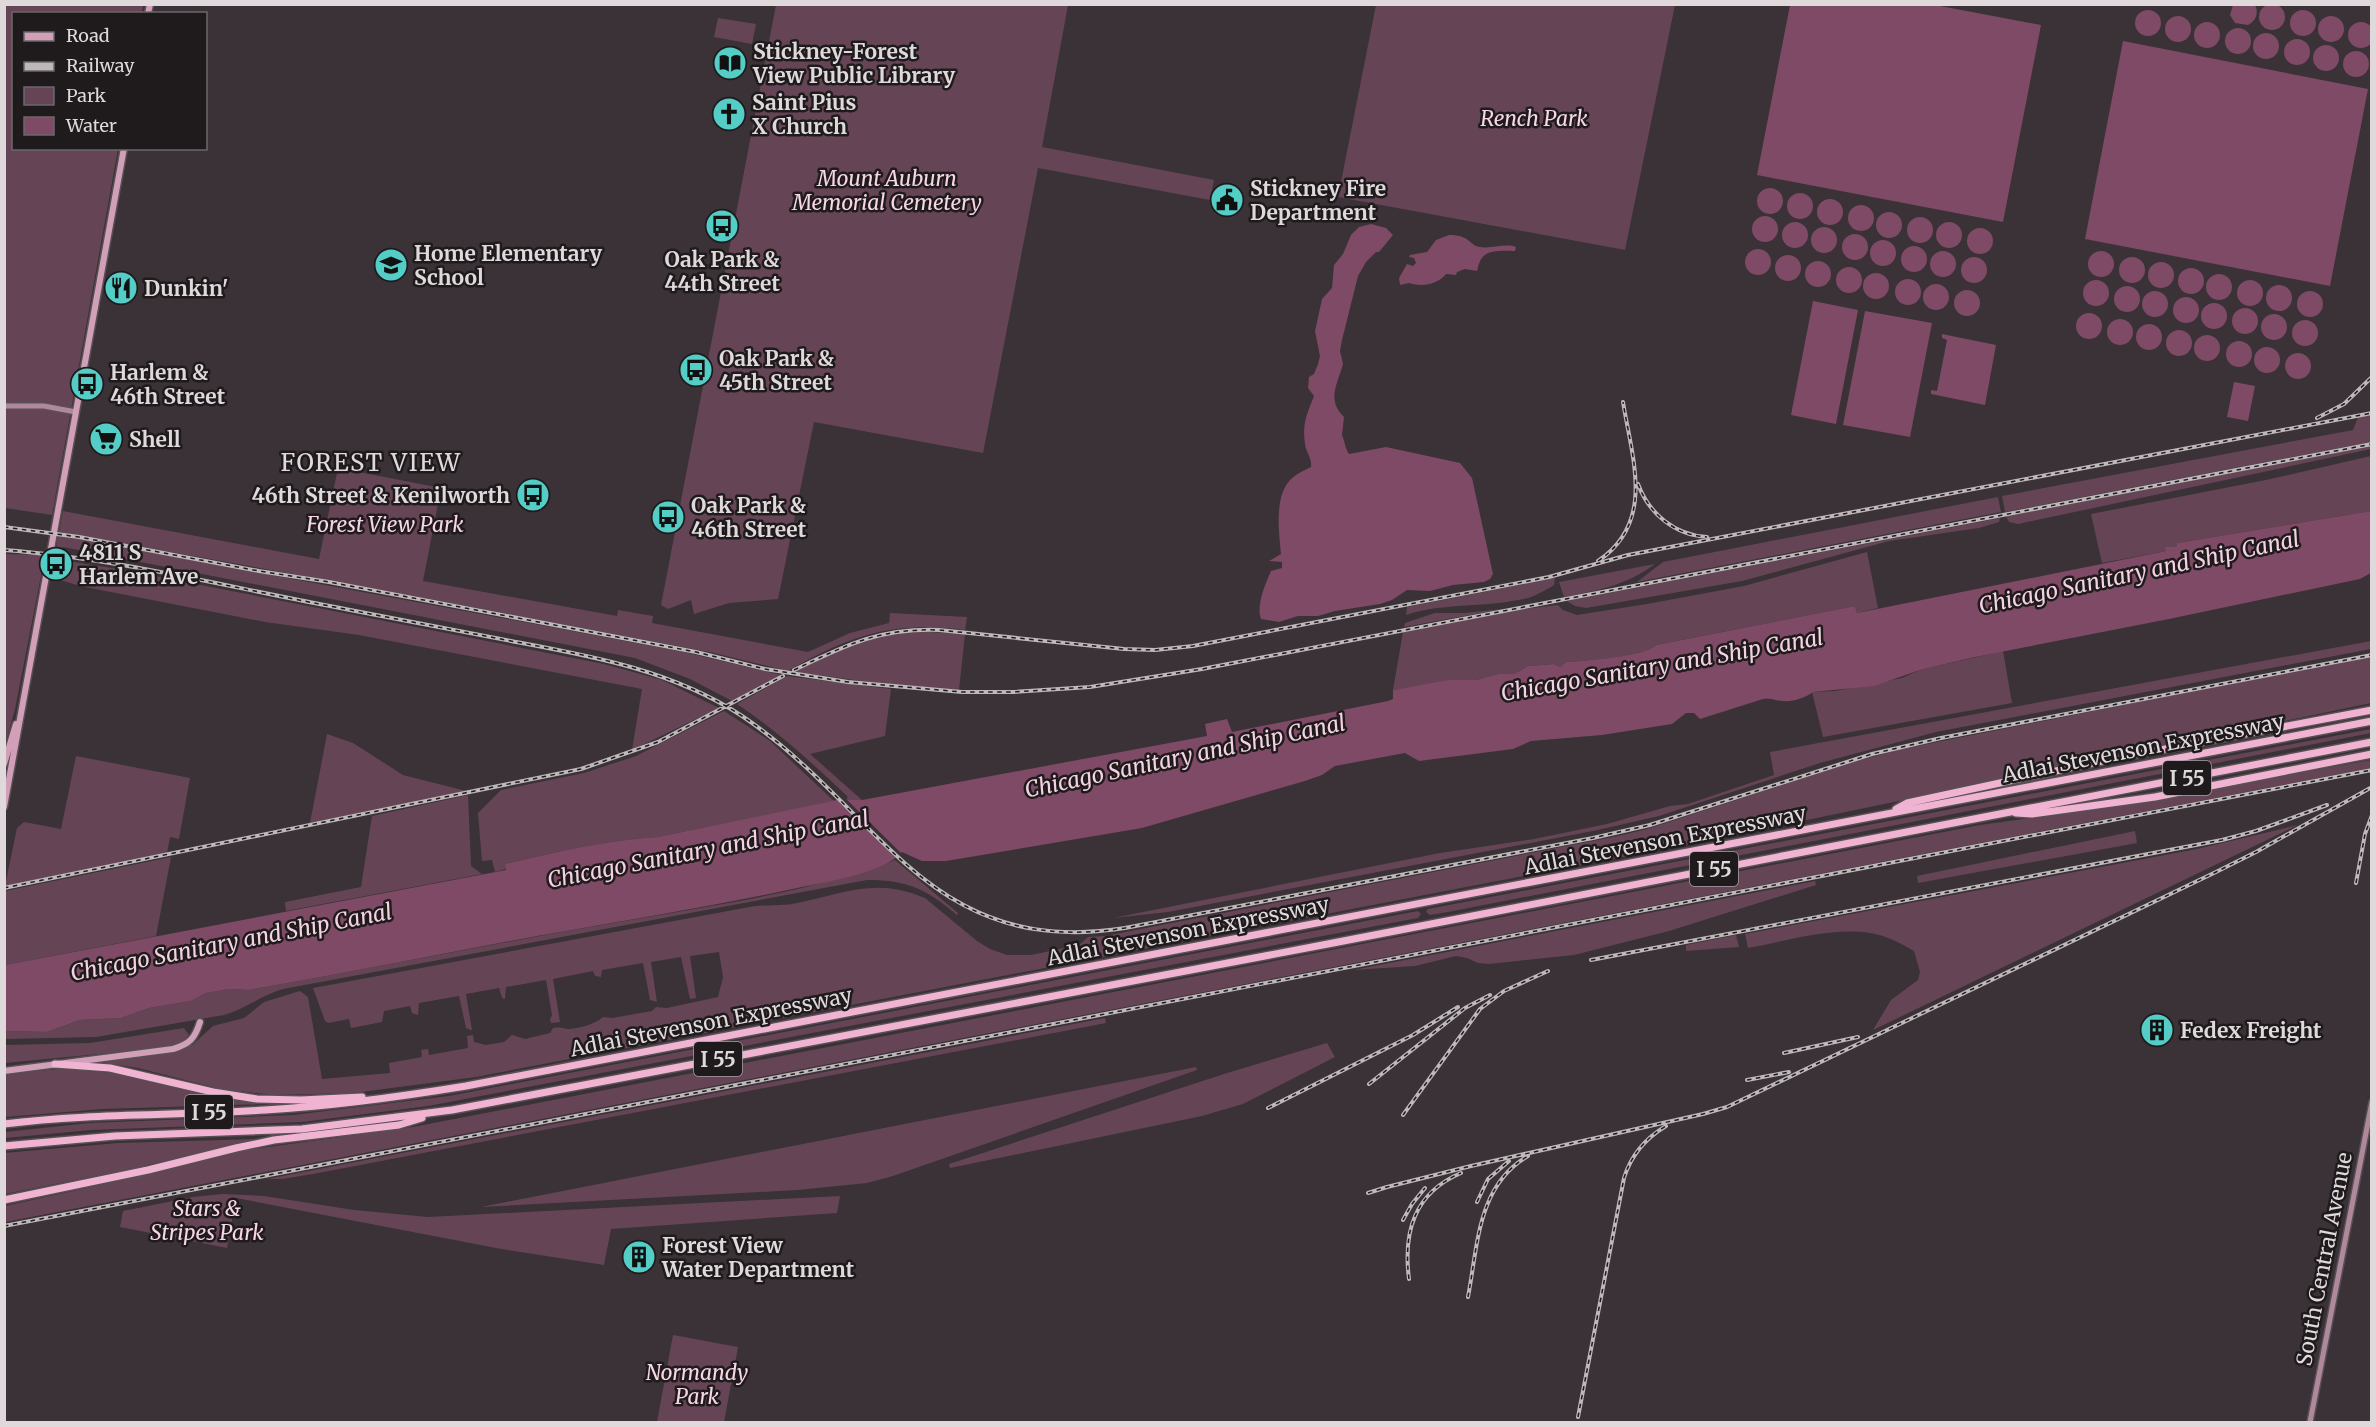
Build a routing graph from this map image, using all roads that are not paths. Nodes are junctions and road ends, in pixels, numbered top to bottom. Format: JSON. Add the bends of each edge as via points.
{"nodes":[{"id":1,"x":124,"y":150,"type":"edge"},
{"id":2,"x":4,"y":405,"type":"edge"},
{"id":3,"x":76,"y":412,"type":"junction"},
{"id":4,"x":24,"y":692,"type":"junction"},
{"id":5,"x":2372,"y":709,"type":"edge"},
{"id":6,"x":2372,"y":721,"type":"edge"},
{"id":7,"x":2372,"y":742,"type":"edge"},
{"id":8,"x":2372,"y":754,"type":"edge"},
{"id":9,"x":4,"y":764,"type":"edge"},
{"id":10,"x":4,"y":807,"type":"edge"},
{"id":11,"x":1888,"y":813,"type":"junction"},
{"id":12,"x":2002,"y":813,"type":"junction"},
{"id":13,"x":200,"y":1022,"type":"dead end"},
{"id":14,"x":55,"y":1064,"type":"junction"},
{"id":15,"x":4,"y":1071,"type":"edge"},
{"id":16,"x":413,"y":1095,"type":"junction"},
{"id":17,"x":2372,"y":1102,"type":"edge"},
{"id":18,"x":452,"y":1110,"type":"junction"},
{"id":19,"x":4,"y":1124,"type":"edge"},
{"id":20,"x":4,"y":1146,"type":"edge"},
{"id":21,"x":4,"y":1200,"type":"edge"},
{"id":22,"x":2310,"y":1422,"type":"edge"}],
"edges":[{"from":1,"to":3,"type":"main road"},
{"from":2,"to":3,"type":"main road"},
{"from":3,"to":4,"type":"main road"},
{"from":4,"to":9,"type":"main road"},
{"from":4,"to":10,"type":"main road"},
{"from":5,"to":11,"type":"highway","via":[[2102,761],[1907,803]]},
{"from":6,"to":11,"type":"highway","name":"Adlai Stevenson Expressway","number":"I 55"},
{"from":7,"to":12,"type":"highway","name":"Adlai Stevenson Expressway","number":"I 55"},
{"from":8,"to":12,"type":"highway","via":[[2155,797],[2032,814]]},
{"from":11,"to":16,"type":"highway","name":"Adlai Stevenson Expressway","number":"I 55"},
{"from":12,"to":18,"type":"highway","name":"Adlai Stevenson Expressway","number":"I 55"},
{"from":13,"to":14,"type":"main road","via":[[196,1036],[173,1049]]},
{"from":14,"to":15,"type":"main road"},
{"from":14,"to":16,"type":"highway","via":[[110,1068],[257,1099]]},
{"from":16,"to":19,"type":"highway","name":"Adlai Stevenson Expressway","number":"I 55","via":[[265,1110]]},
{"from":17,"to":22,"type":"main road","name":"South Central Avenue"},
{"from":18,"to":20,"type":"highway","name":"Adlai Stevenson Expressway","number":"I 55","via":[[302,1129],[105,1137]]},
{"from":18,"to":21,"type":"highway","via":[[399,1125],[246,1146]]}]}
